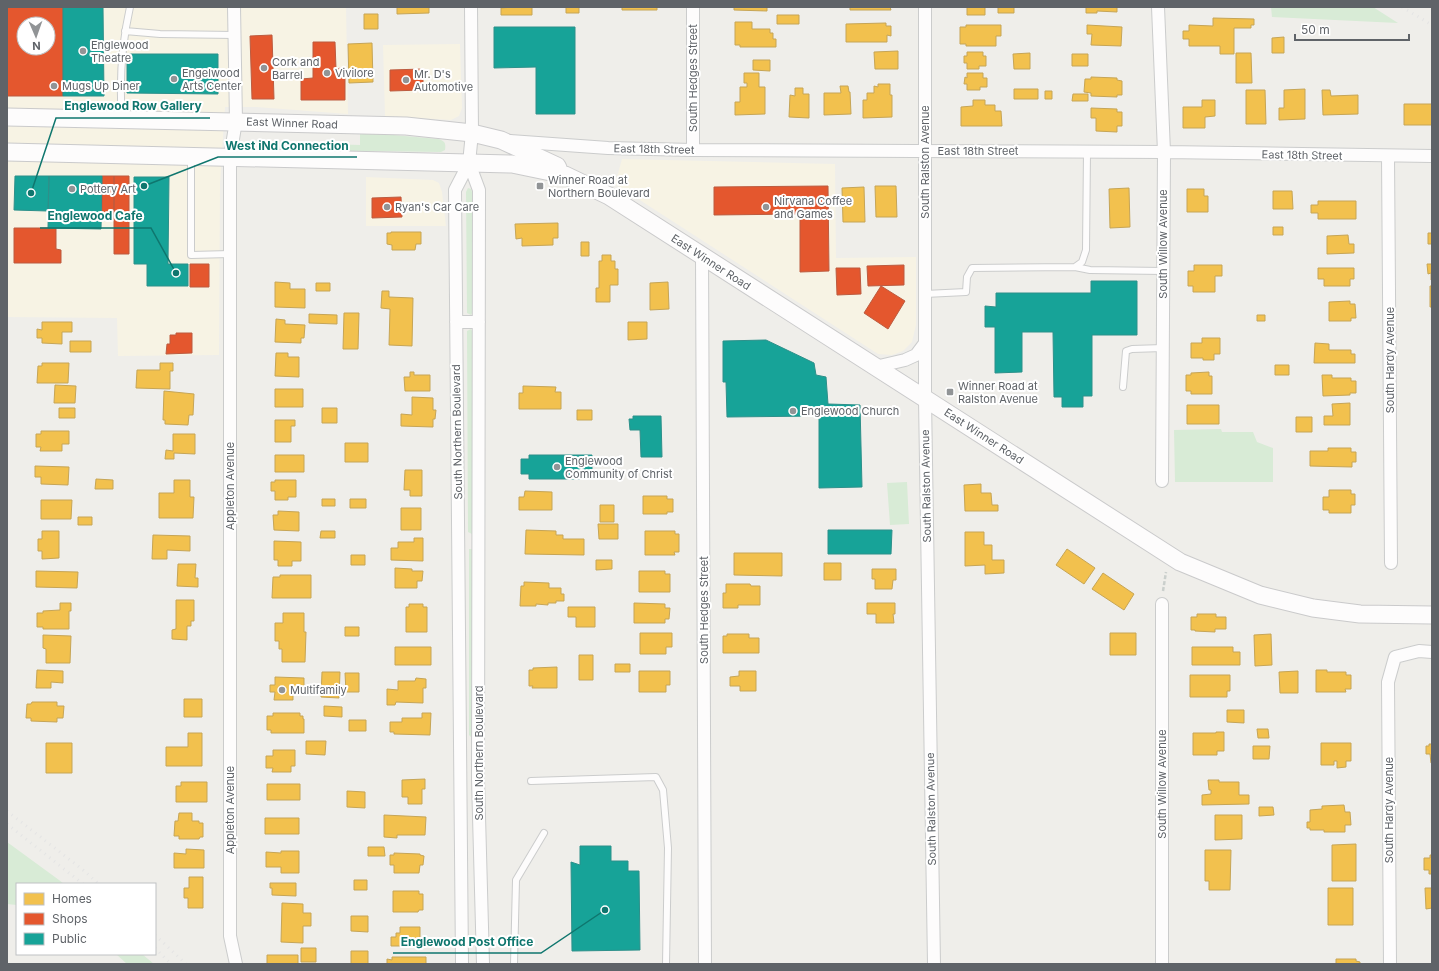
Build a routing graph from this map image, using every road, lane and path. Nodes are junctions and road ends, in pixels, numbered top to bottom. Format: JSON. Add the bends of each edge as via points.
{"nodes":[{"id":1,"x":130,"y":7,"type":"edge"},
{"id":2,"x":234,"y":7,"type":"edge"},
{"id":3,"x":471,"y":7,"type":"edge"},
{"id":4,"x":693,"y":7,"type":"edge"},
{"id":5,"x":925,"y":7,"type":"edge"},
{"id":6,"x":1158,"y":7,"type":"edge"},
{"id":7,"x":125,"y":32,"type":"junction"},
{"id":8,"x":235,"y":35,"type":"junction"},
{"id":9,"x":7,"y":118,"type":"edge"},
{"id":10,"x":122,"y":120,"type":"junction"},
{"id":11,"x":236,"y":121,"type":"junction"},
{"id":12,"x":472,"y":133,"type":"junction"},
{"id":13,"x":501,"y":140,"type":"junction"},
{"id":14,"x":692,"y":150,"type":"junction"},
{"id":15,"x":925,"y":151,"type":"junction"},
{"id":16,"x":7,"y":152,"type":"edge"},
{"id":17,"x":1087,"y":152,"type":"junction"},
{"id":18,"x":1164,"y":152,"type":"junction"},
{"id":19,"x":190,"y":156,"type":"junction"},
{"id":20,"x":1388,"y":156,"type":"junction"},
{"id":21,"x":1432,"y":156,"type":"edge"},
{"id":22,"x":230,"y":157,"type":"junction"},
{"id":23,"x":469,"y":163,"type":"junction"},
{"id":24,"x":565,"y":175,"type":"junction"},
{"id":25,"x":230,"y":254,"type":"junction"},
{"id":26,"x":702,"y":256,"type":"junction"},
{"id":27,"x":1075,"y":267,"type":"junction"},
{"id":28,"x":1163,"y":271,"type":"junction"},
{"id":29,"x":925,"y":294,"type":"junction"},
{"id":30,"x":456,"y":322,"type":"junction"},
{"id":31,"x":479,"y":322,"type":"junction"},
{"id":32,"x":925,"y":343,"type":"junction"},
{"id":33,"x":1163,"y":348,"type":"junction"},
{"id":34,"x":875,"y":367,"type":"junction"},
{"id":35,"x":1123,"y":387,"type":"dead end"},
{"id":36,"x":925,"y":399,"type":"junction"},
{"id":37,"x":1162,"y":481,"type":"dead end"},
{"id":38,"x":458,"y":542,"type":"junction"},
{"id":39,"x":478,"y":542,"type":"junction"},
{"id":40,"x":1391,"y":563,"type":"dead end"},
{"id":41,"x":1167,"y":570,"type":"dead end"},
{"id":42,"x":1164,"y":580,"type":"dead end"},
{"id":43,"x":1162,"y":604,"type":"dead end"},
{"id":44,"x":1432,"y":615,"type":"edge"},
{"id":45,"x":1432,"y":652,"type":"edge"},
{"id":46,"x":531,"y":781,"type":"dead end"},
{"id":47,"x":544,"y":833,"type":"dead end"},
{"id":48,"x":236,"y":964,"type":"edge"},
{"id":49,"x":462,"y":964,"type":"edge"},
{"id":50,"x":483,"y":964,"type":"edge"},
{"id":51,"x":514,"y":964,"type":"edge"},
{"id":52,"x":666,"y":964,"type":"edge"},
{"id":53,"x":706,"y":964,"type":"edge"},
{"id":54,"x":934,"y":964,"type":"edge"},
{"id":55,"x":1162,"y":964,"type":"edge"},
{"id":56,"x":1390,"y":964,"type":"edge"}],
"edges":[{"from":1,"to":7,"type":"lane"},
{"from":2,"to":8,"type":"street","name":"Appleton Avenue"},
{"from":3,"to":12,"type":"street","name":"South Northern Boulevard"},
{"from":4,"to":14,"type":"street","name":"South Hedges Street"},
{"from":5,"to":15,"type":"street","name":"South Ralston Avenue"},
{"from":6,"to":18,"type":"street","name":"South Willow Avenue"},
{"from":7,"to":8,"type":"lane"},
{"from":7,"to":10,"type":"lane","via":[[121,86]]},
{"from":8,"to":11,"type":"street","name":"Appleton Avenue"},
{"from":9,"to":10,"type":"street","name":"East Winner Road"},
{"from":10,"to":11,"type":"street","name":"East Winner Road"},
{"from":11,"to":12,"type":"street","name":"East Winner Road","via":[[406,126]]},
{"from":11,"to":22,"type":"street","name":"Appleton Avenue"},
{"from":12,"to":13,"type":"street","name":"East Winner Road"},
{"from":12,"to":23,"type":"street","name":"South Northern Boulevard"},
{"from":13,"to":14,"type":"street","name":"East 18th Street","via":[[608,148]]},
{"from":13,"to":24,"type":"street","name":"East Winner Road","via":[[557,166]]},
{"from":14,"to":15,"type":"street","name":"East 18th Street"},
{"from":15,"to":17,"type":"street","name":"East 18th Street"},
{"from":15,"to":29,"type":"street","name":"South Ralston Avenue"},
{"from":16,"to":19,"type":"street","name":"East Winner Road"},
{"from":17,"to":18,"type":"street","name":"East 18th Street"},
{"from":17,"to":27,"type":"lane","via":[[1086,250],[1082,262]]},
{"from":18,"to":20,"type":"street","name":"East 18th Street"},
{"from":18,"to":28,"type":"street","name":"South Willow Avenue"},
{"from":19,"to":22,"type":"street","name":"East Winner Road"},
{"from":19,"to":25,"type":"lane","via":[[191,255]]},
{"from":20,"to":21,"type":"street","name":"East 18th Street"},
{"from":20,"to":40,"type":"street","name":"South Hardy Avenue"},
{"from":22,"to":23,"type":"street","name":"East Winner Road"},
{"from":22,"to":25,"type":"street","name":"Appleton Avenue"},
{"from":23,"to":24,"type":"street","name":"East Winner Road","via":[[512,164]]},
{"from":23,"to":30,"type":"street","name":"South Northern Boulevard","via":[[455,190]]},
{"from":23,"to":31,"type":"street","name":"South Northern Boulevard","via":[[479,190]]},
{"from":24,"to":26,"type":"street","name":"East Winner Road","via":[[609,196]]},
{"from":25,"to":48,"type":"street","name":"Appleton Avenue","via":[[230,936]]},
{"from":26,"to":34,"type":"street","name":"East Winner Road"},
{"from":26,"to":53,"type":"street","name":"South Hedges Street"},
{"from":27,"to":28,"type":"lane","via":[[1090,270]]},
{"from":27,"to":29,"type":"lane","via":[[972,268],[967,277],[966,292]]},
{"from":28,"to":33,"type":"street","name":"South Willow Avenue"},
{"from":29,"to":32,"type":"street","name":"South Ralston Avenue"},
{"from":30,"to":31,"type":"street"},
{"from":30,"to":38,"type":"street","name":"South Northern Boulevard"},
{"from":31,"to":39,"type":"street","name":"South Northern Boulevard"},
{"from":32,"to":34,"type":"street","via":[[916,355]]},
{"from":32,"to":36,"type":"street","name":"South Ralston Avenue"},
{"from":33,"to":35,"type":"lane","via":[[1126,351]]},
{"from":33,"to":37,"type":"street","name":"South Willow Avenue"},
{"from":34,"to":36,"type":"street","name":"East Winner Road"},
{"from":36,"to":44,"type":"street","name":"East Winner Road","via":[[1186,565],[1260,595],[1313,608],[1360,614]]},
{"from":36,"to":54,"type":"street","name":"South Ralston Avenue"},
{"from":38,"to":39,"type":"street"},
{"from":38,"to":49,"type":"street","name":"South Northern Boulevard"},
{"from":39,"to":50,"type":"street","name":"South Northern Boulevard","via":[[478,779]]},
{"from":41,"to":42,"type":"path"},
{"from":43,"to":55,"type":"street","name":"South Willow Avenue"},
{"from":45,"to":56,"type":"street","name":"South Hardy Avenue","via":[[1394,657],[1388,682]]},
{"from":46,"to":52,"type":"lane","via":[[656,777],[663,790],[668,848]]},
{"from":47,"to":51,"type":"lane","via":[[516,880]]}]}
